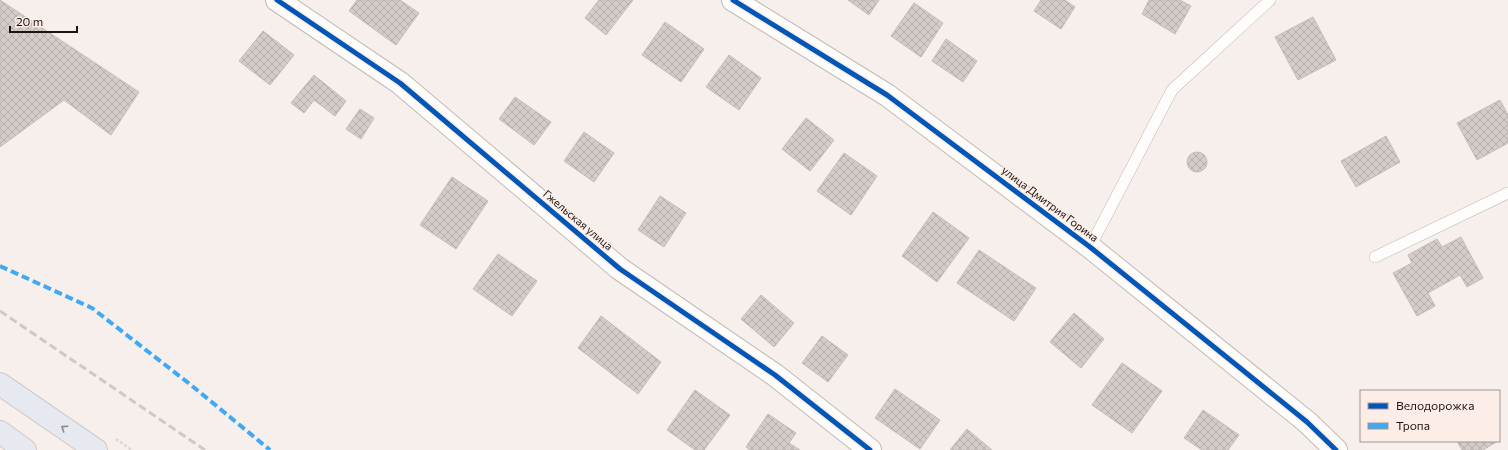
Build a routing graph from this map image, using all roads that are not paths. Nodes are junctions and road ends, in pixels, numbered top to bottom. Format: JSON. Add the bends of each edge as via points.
{"nodes":[{"id":1,"x":277,"y":0,"type":"edge"},
{"id":2,"x":733,"y":0,"type":"edge"},
{"id":3,"x":1270,"y":0,"type":"edge"},
{"id":4,"x":1508,"y":193,"type":"edge"},
{"id":5,"x":1090,"y":247,"type":"junction"},
{"id":6,"x":1375,"y":257,"type":"dead end"},
{"id":7,"x":0,"y":384,"type":"edge"},
{"id":8,"x":0,"y":432,"type":"edge"},
{"id":9,"x":25,"y":450,"type":"edge"},
{"id":10,"x":96,"y":450,"type":"edge"},
{"id":11,"x":870,"y":450,"type":"edge"},
{"id":12,"x":1336,"y":450,"type":"edge"}],
"edges":[{"from":1,"to":11,"type":"street","name":"Гжельская улица","via":[[400,83],[620,269],[775,376]]},
{"from":2,"to":5,"type":"street","name":"улица Дмитрия Горина","via":[[887,95]]},
{"from":3,"to":5,"type":"lane","via":[[1172,90]]},
{"from":4,"to":6,"type":"lane"},
{"from":5,"to":12,"type":"street","name":"улица Дмитрия Горина","via":[[1307,422]]},
{"from":10,"to":7,"type":"highway","one_way":true},
{"from":8,"to":9,"type":"highway"}]}
